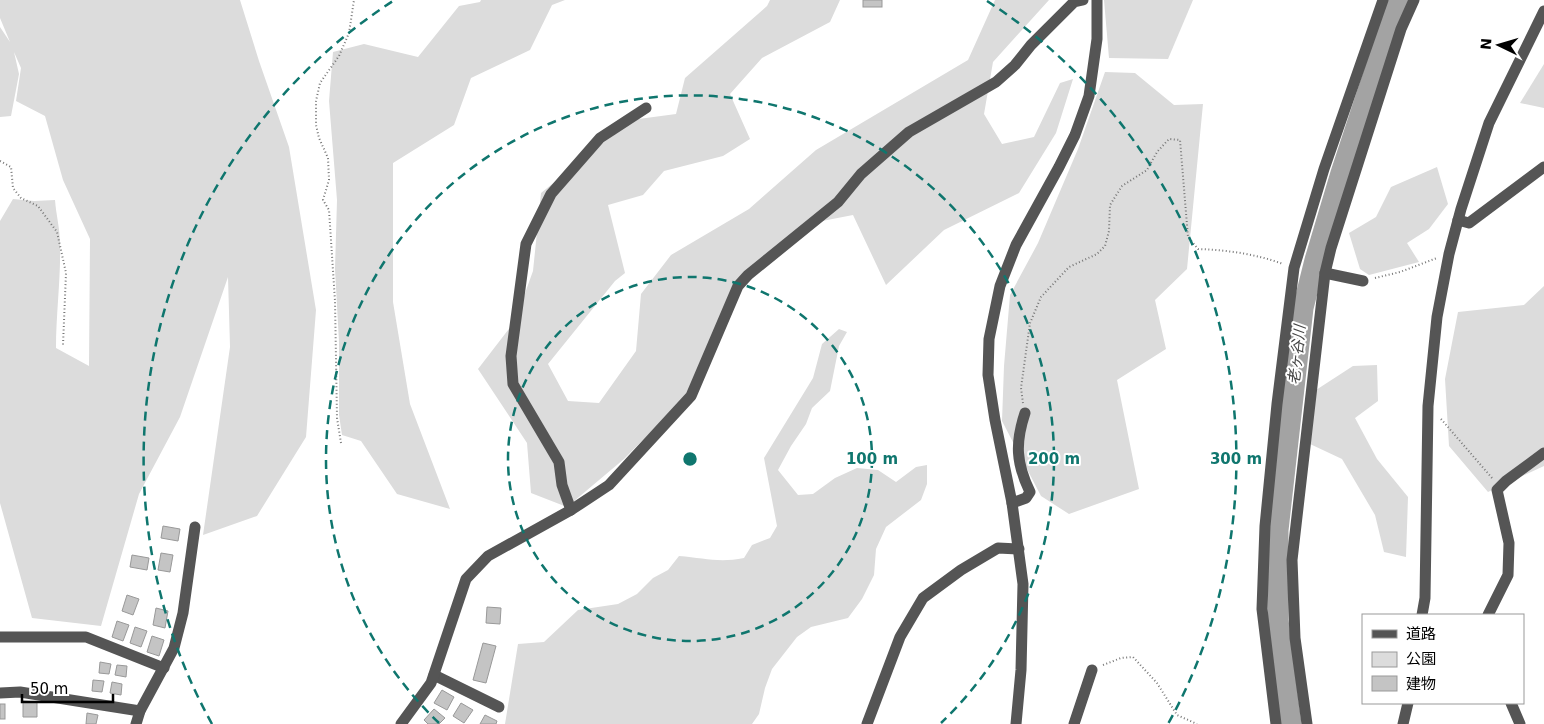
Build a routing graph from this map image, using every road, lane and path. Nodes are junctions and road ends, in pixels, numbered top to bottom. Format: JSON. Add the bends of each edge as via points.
{"nodes":[{"id":1,"x":354,"y":0,"type":"edge"},
{"id":2,"x":1083,"y":0,"type":"edge"},
{"id":3,"x":1097,"y":0,"type":"edge"},
{"id":4,"x":1383,"y":0,"type":"edge"},
{"id":5,"x":1414,"y":0,"type":"edge"},
{"id":6,"x":1544,"y":10,"type":"edge"},
{"id":7,"x":646,"y":108,"type":"dead end"},
{"id":8,"x":0,"y":162,"type":"edge"},
{"id":9,"x":1544,"y":167,"type":"edge"},
{"id":10,"x":1458,"y":220,"type":"junction"},
{"id":11,"x":1449,"y":254,"type":"junction"},
{"id":12,"x":1294,"y":268,"type":"junction"},
{"id":13,"x":1325,"y":273,"type":"junction"},
{"id":14,"x":1363,"y":281,"type":"joint"},
{"id":15,"x":63,"y":345,"type":"dead end"},
{"id":16,"x":1428,"y":406,"type":"junction"},
{"id":17,"x":1025,"y":413,"type":"joint"},
{"id":18,"x":341,"y":443,"type":"dead end"},
{"id":19,"x":1544,"y":453,"type":"edge"},
{"id":20,"x":1500,"y":487,"type":"junction"},
{"id":21,"x":1012,"y":503,"type":"junction"},
{"id":22,"x":571,"y":510,"type":"junction"},
{"id":23,"x":195,"y":527,"type":"dead end"},
{"id":24,"x":1019,"y":549,"type":"junction"},
{"id":25,"x":1422,"y":614,"type":"edge"},
{"id":26,"x":1488,"y":614,"type":"edge"},
{"id":27,"x":0,"y":637,"type":"edge"},
{"id":28,"x":164,"y":668,"type":"junction"},
{"id":29,"x":1092,"y":670,"type":"joint"},
{"id":30,"x":434,"y":675,"type":"junction"},
{"id":31,"x":0,"y":693,"type":"edge"},
{"id":32,"x":1408,"y":704,"type":"edge"},
{"id":33,"x":1511,"y":704,"type":"edge"},
{"id":34,"x":499,"y":707,"type":"dead end"},
{"id":35,"x":140,"y":711,"type":"junction"},
{"id":36,"x":407,"y":722,"type":"edge"},
{"id":37,"x":136,"y":724,"type":"edge"},
{"id":38,"x":867,"y":724,"type":"edge"},
{"id":39,"x":1016,"y":724,"type":"edge"},
{"id":40,"x":1074,"y":724,"type":"edge"},
{"id":41,"x":1197,"y":724,"type":"edge"},
{"id":42,"x":1276,"y":724,"type":"edge"},
{"id":43,"x":1307,"y":724,"type":"edge"},
{"id":44,"x":1403,"y":724,"type":"edge"},
{"id":45,"x":1520,"y":724,"type":"edge"}],
"edges":[{"from":1,"to":18,"type":"path","via":[[348,33],[339,56],[320,83],[316,100],[316,125],[328,158],[329,180],[323,200],[329,210],[337,418]]},
{"from":2,"to":22,"type":"street","via":[[1074,2],[996,82],[909,132],[861,174],[820,218],[748,275],[738,286],[691,396],[609,485]]},
{"from":3,"to":21,"type":"street","via":[[1097,39],[1089,96],[1075,135],[1016,245],[1000,286],[989,339],[988,375]]},
{"from":4,"to":12,"type":"street","via":[[1324,169]]},
{"from":5,"to":13,"type":"street","via":[[1401,29]]},
{"from":6,"to":10,"type":"street","via":[[1489,123]]},
{"from":7,"to":22,"type":"street","via":[[600,138],[551,194],[526,244],[511,356],[513,384],[559,462],[562,485]]},
{"from":8,"to":15,"type":"path","via":[[11,167],[13,188],[21,198],[38,206],[57,232],[66,273]]},
{"from":9,"to":10,"type":"street","via":[[1468,223]]},
{"from":10,"to":11,"type":"street"},
{"from":11,"to":14,"type":"path"},
{"from":11,"to":16,"type":"street","via":[[1437,317]]},
{"from":12,"to":17,"type":"path","via":[[1222,250],[1198,249],[1188,237],[1180,140],[1169,138],[1147,170],[1122,186],[1110,205],[1105,246],[1097,254],[1069,267],[1041,298],[1030,323],[1021,388]]},
{"from":12,"to":42,"type":"street","via":[[1277,404],[1262,609]]},
{"from":13,"to":14,"type":"street"},
{"from":13,"to":43,"type":"street","via":[[1292,560],[1295,638]]},
{"from":16,"to":20,"type":"path"},
{"from":16,"to":25,"type":"street"},
{"from":17,"to":21,"type":"street","via":[[1017,446],[1024,480],[1030,492],[1026,498]]},
{"from":19,"to":20,"type":"street"},
{"from":20,"to":26,"type":"street","via":[[1497,490],[1510,543],[1508,575]]},
{"from":21,"to":24,"type":"street"},
{"from":22,"to":30,"type":"street","via":[[488,556],[466,579]]},
{"from":23,"to":28,"type":"street","via":[[182,613],[174,648]]},
{"from":24,"to":38,"type":"street","via":[[998,548],[923,598],[900,637]]},
{"from":24,"to":39,"type":"street","via":[[1024,584]]},
{"from":27,"to":28,"type":"street","via":[[86,637]]},
{"from":28,"to":35,"type":"street"},
{"from":29,"to":40,"type":"street"},
{"from":29,"to":41,"type":"path","via":[[1121,658],[1133,657],[1157,683],[1177,716]]},
{"from":30,"to":34,"type":"street"},
{"from":30,"to":36,"type":"street"},
{"from":31,"to":35,"type":"street","via":[[20,692]]},
{"from":32,"to":44,"type":"street"},
{"from":33,"to":45,"type":"street"},
{"from":35,"to":37,"type":"street"}]}
